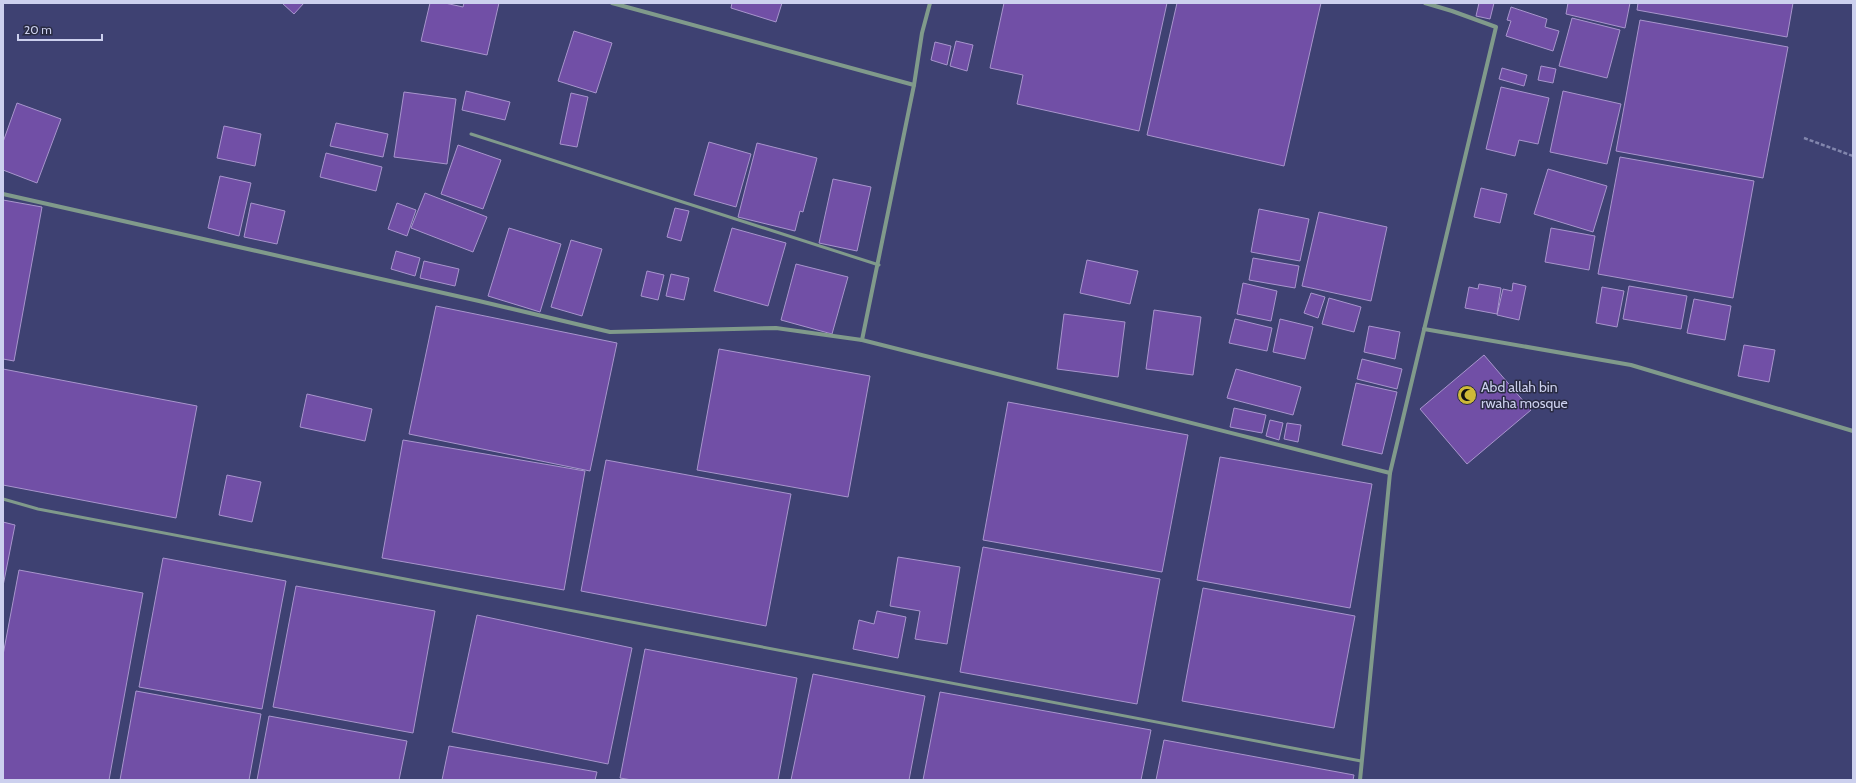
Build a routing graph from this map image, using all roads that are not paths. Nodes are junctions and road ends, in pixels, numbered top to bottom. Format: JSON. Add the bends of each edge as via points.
{"nodes":[{"id":1,"x":612,"y":3,"type":"edge"},
{"id":2,"x":930,"y":3,"type":"edge"},
{"id":3,"x":1425,"y":3,"type":"edge"},
{"id":4,"x":914,"y":85,"type":"junction"},
{"id":5,"x":471,"y":134,"type":"dead end"},
{"id":6,"x":3,"y":194,"type":"edge"},
{"id":7,"x":879,"y":265,"type":"junction"},
{"id":8,"x":1424,"y":328,"type":"junction"},
{"id":9,"x":862,"y":340,"type":"junction"},
{"id":10,"x":1853,"y":431,"type":"edge"},
{"id":11,"x":1390,"y":473,"type":"junction"},
{"id":12,"x":3,"y":499,"type":"edge"},
{"id":13,"x":1361,"y":761,"type":"junction"},
{"id":14,"x":1360,"y":780,"type":"edge"}],
"edges":[{"from":1,"to":4,"type":"street"},
{"from":2,"to":4,"type":"street","via":[[922,33]]},
{"from":3,"to":8,"type":"street","via":[[1496,27]]},
{"from":4,"to":7,"type":"street"},
{"from":5,"to":7,"type":"lane"},
{"from":6,"to":9,"type":"street","via":[[610,332],[776,328]]},
{"from":7,"to":9,"type":"street"},
{"from":8,"to":10,"type":"street","via":[[1631,365]]},
{"from":8,"to":11,"type":"street"},
{"from":9,"to":11,"type":"street"},
{"from":11,"to":13,"type":"street"},
{"from":12,"to":13,"type":"lane","via":[[38,509]]},
{"from":13,"to":14,"type":"street"}]}
